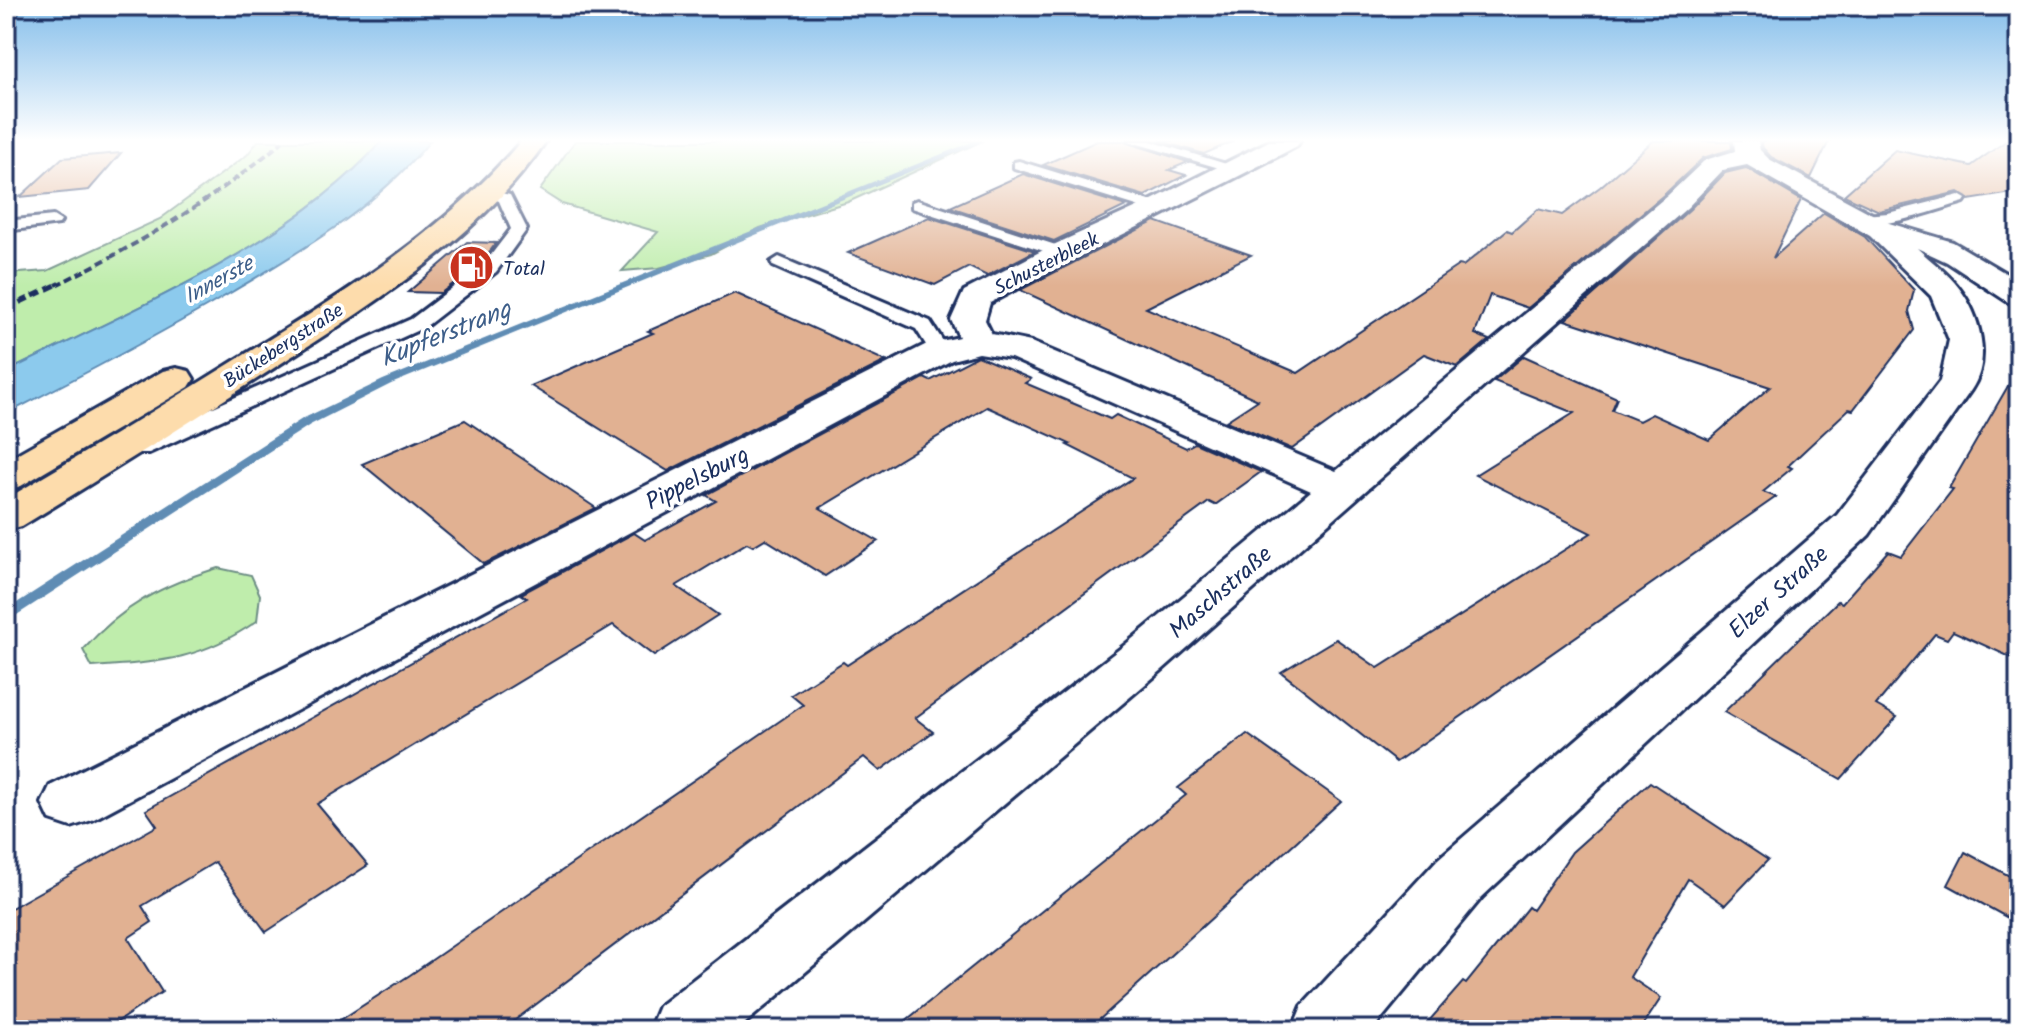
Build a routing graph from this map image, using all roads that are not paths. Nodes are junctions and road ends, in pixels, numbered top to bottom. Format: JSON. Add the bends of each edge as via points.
{"nodes":[{"id":1,"x":449,"y":189,"type":"edge"},
{"id":2,"x":492,"y":189,"type":"edge"},
{"id":3,"x":1098,"y":189,"type":"edge"},
{"id":4,"x":1195,"y":189,"type":"edge"},
{"id":5,"x":1687,"y":189,"type":"edge"},
{"id":6,"x":1804,"y":189,"type":"edge"},
{"id":7,"x":488,"y":194,"type":"junction"},
{"id":8,"x":1959,"y":199,"type":"dead end"},
{"id":9,"x":917,"y":205,"type":"dead end"},
{"id":10,"x":1158,"y":208,"type":"junction"},
{"id":11,"x":53,"y":221,"type":"dead end"},
{"id":12,"x":1872,"y":225,"type":"junction"},
{"id":13,"x":6,"y":226,"type":"edge"},
{"id":14,"x":1062,"y":252,"type":"junction"},
{"id":15,"x":779,"y":262,"type":"dead end"},
{"id":16,"x":2019,"y":295,"type":"edge"},
{"id":17,"x":979,"y":343,"type":"junction"},
{"id":18,"x":940,"y":352,"type":"junction"},
{"id":19,"x":6,"y":477,"type":"edge"},
{"id":20,"x":62,"y":484,"type":"junction"},
{"id":21,"x":1341,"y":489,"type":"junction"},
{"id":22,"x":6,"y":517,"type":"edge"},
{"id":23,"x":71,"y":803,"type":"dead end"},
{"id":24,"x":684,"y":1030,"type":"edge"},
{"id":25,"x":1327,"y":1030,"type":"edge"}],
"edges":[{"from":1,"to":19,"type":"highway","name":"Bückebergstraße","via":[[318,291]]},
{"from":2,"to":7,"type":"highway","name":"Bückebergstraße"},
{"from":3,"to":10,"type":"lane"},
{"from":4,"to":10,"type":"street","name":"Schusterbleek"},
{"from":5,"to":21,"type":"street","name":"Maschstraße"},
{"from":6,"to":12,"type":"street","name":"Elzer Straße"},
{"from":7,"to":20,"type":"highway","name":"Bückebergstraße","via":[[425,248],[335,312]]},
{"from":7,"to":20,"type":"lane","via":[[505,198],[519,229],[490,268],[418,323]]},
{"from":8,"to":12,"type":"lane"},
{"from":9,"to":14,"type":"lane"},
{"from":10,"to":14,"type":"street","name":"Schusterbleek"},
{"from":11,"to":13,"type":"lane"},
{"from":12,"to":16,"type":"street","via":[[1954,252]]},
{"from":12,"to":25,"type":"street","name":"Elzer Straße","via":[[1928,272],[1954,306],[1966,340],[1958,382],[1853,525],[1460,878]]},
{"from":14,"to":17,"type":"street","name":"Schusterbleek","via":[[976,298],[968,320]]},
{"from":15,"to":18,"type":"lane","via":[[923,325]]},
{"from":17,"to":18,"type":"street","name":"Pippelsburg"},
{"from":17,"to":21,"type":"street","name":"Pippelsburg","via":[[1019,349]]},
{"from":18,"to":23,"type":"street","name":"Pippelsburg"},
{"from":20,"to":22,"type":"highway","name":"Bückebergstraße"},
{"from":21,"to":24,"type":"street","name":"Maschstraße","via":[[1144,657]]}]}
